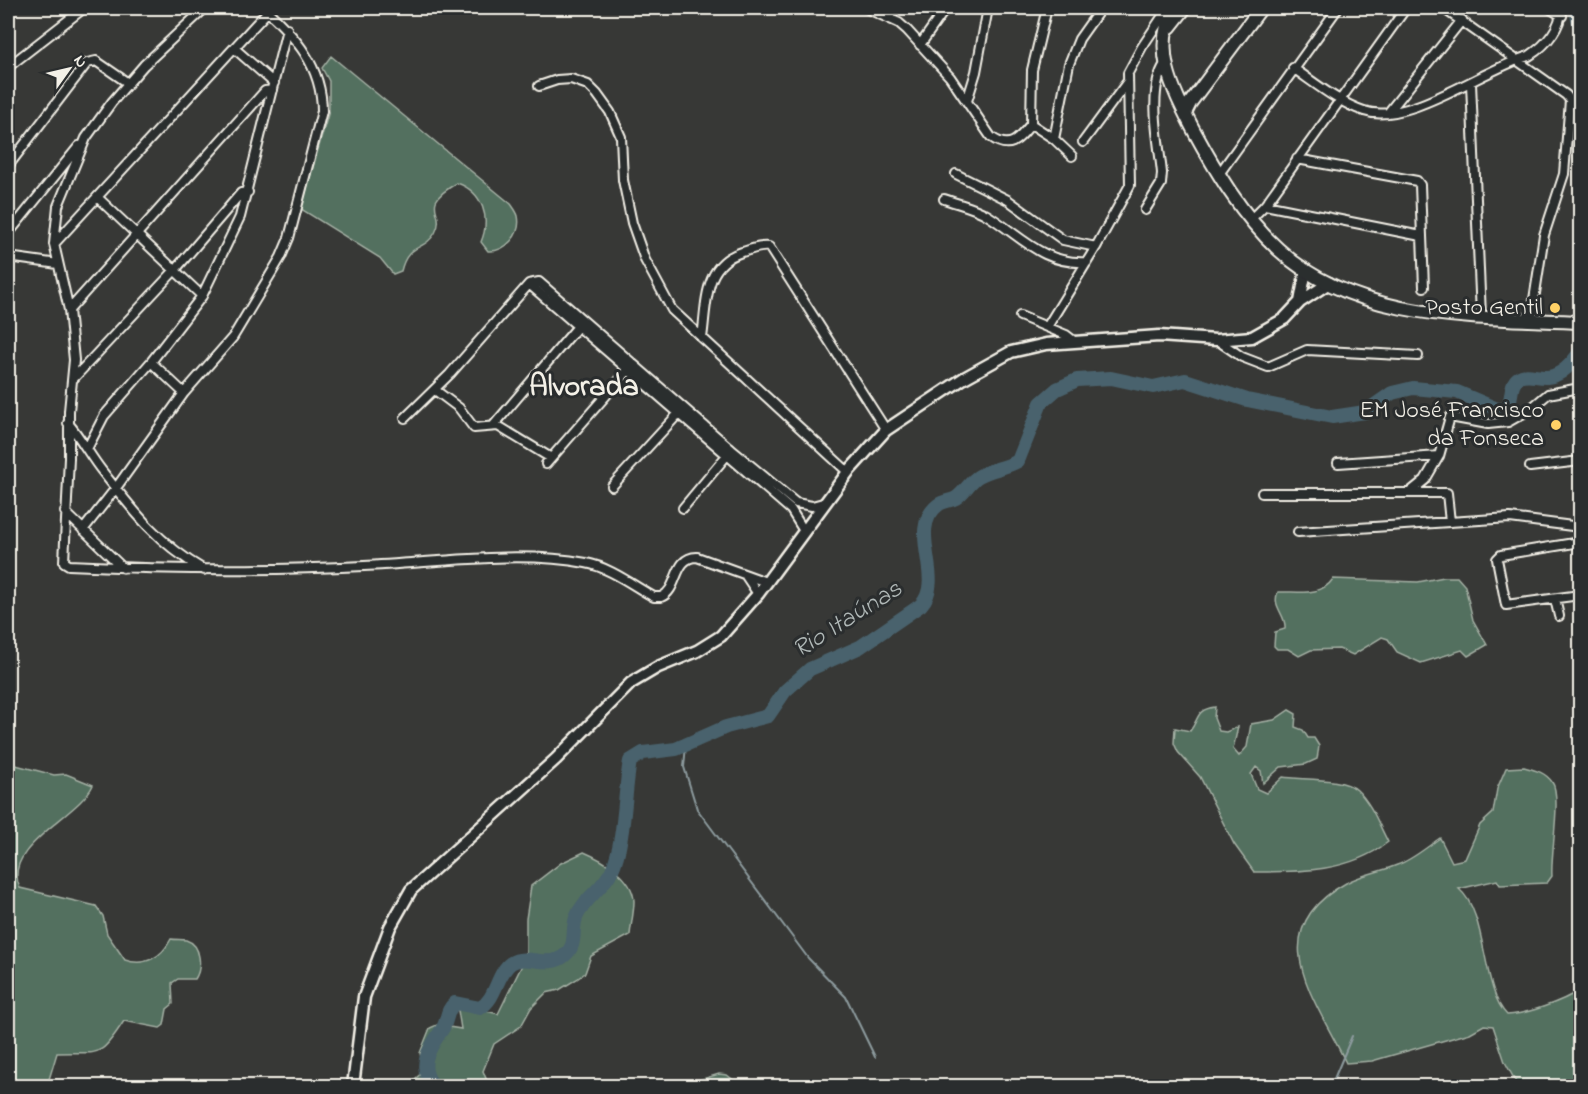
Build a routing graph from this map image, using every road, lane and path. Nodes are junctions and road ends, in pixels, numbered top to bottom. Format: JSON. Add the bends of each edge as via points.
{"nodes":[{"id":1,"x":84,"y":8,"type":"edge"},
{"id":2,"x":205,"y":8,"type":"edge"},
{"id":3,"x":866,"y":8,"type":"edge"},
{"id":4,"x":897,"y":8,"type":"edge"},
{"id":5,"x":946,"y":8,"type":"edge"},
{"id":6,"x":988,"y":8,"type":"edge"},
{"id":7,"x":1047,"y":8,"type":"edge"},
{"id":8,"x":1101,"y":8,"type":"edge"},
{"id":9,"x":1168,"y":8,"type":"edge"},
{"id":10,"x":1174,"y":8,"type":"edge"},
{"id":11,"x":1185,"y":8,"type":"edge"},
{"id":12,"x":1261,"y":8,"type":"edge"},
{"id":13,"x":1336,"y":8,"type":"edge"},
{"id":14,"x":1406,"y":8,"type":"edge"},
{"id":15,"x":1443,"y":8,"type":"edge"},
{"id":16,"x":1549,"y":8,"type":"edge"},
{"id":17,"x":266,"y":9,"type":"edge"},
{"id":18,"x":1562,"y":12,"type":"edge"},
{"id":19,"x":888,"y":17,"type":"junction"},
{"id":20,"x":1462,"y":20,"type":"junction"},
{"id":21,"x":287,"y":29,"type":"junction"},
{"id":22,"x":1167,"y":30,"type":"junction"},
{"id":23,"x":920,"y":45,"type":"junction"},
{"id":24,"x":234,"y":48,"type":"junction"},
{"id":25,"x":1516,"y":60,"type":"junction"},
{"id":26,"x":1165,"y":64,"type":"junction"},
{"id":27,"x":8,"y":67,"type":"edge"},
{"id":28,"x":1293,"y":68,"type":"junction"},
{"id":29,"x":1128,"y":81,"type":"junction"},
{"id":30,"x":1471,"y":82,"type":"junction"},
{"id":31,"x":128,"y":83,"type":"junction"},
{"id":32,"x":273,"y":86,"type":"junction"},
{"id":33,"x":539,"y":86,"type":"dead end"},
{"id":34,"x":1200,"y":92,"type":"junction"},
{"id":35,"x":1340,"y":99,"type":"junction"},
{"id":36,"x":967,"y":101,"type":"junction"},
{"id":37,"x":1185,"y":113,"type":"junction"},
{"id":38,"x":1388,"y":113,"type":"junction"},
{"id":39,"x":1031,"y":124,"type":"junction"},
{"id":40,"x":1197,"y":135,"type":"junction"},
{"id":41,"x":86,"y":138,"type":"junction"},
{"id":42,"x":1054,"y":139,"type":"junction"},
{"id":43,"x":1083,"y":142,"type":"dead end"},
{"id":44,"x":1072,"y":156,"type":"dead end"},
{"id":45,"x":1297,"y":159,"type":"junction"},
{"id":46,"x":8,"y":166,"type":"edge"},
{"id":47,"x":956,"y":174,"type":"dead end"},
{"id":48,"x":1219,"y":174,"type":"junction"},
{"id":49,"x":248,"y":192,"type":"junction"},
{"id":50,"x":97,"y":197,"type":"junction"},
{"id":51,"x":944,"y":199,"type":"dead end"},
{"id":52,"x":1264,"y":205,"type":"junction"},
{"id":53,"x":1145,"y":210,"type":"dead end"},
{"id":54,"x":1251,"y":219,"type":"junction"},
{"id":55,"x":8,"y":234,"type":"edge"},
{"id":56,"x":137,"y":235,"type":"junction"},
{"id":57,"x":1421,"y":236,"type":"junction"},
{"id":58,"x":54,"y":244,"type":"junction"},
{"id":59,"x":1096,"y":247,"type":"junction"},
{"id":60,"x":8,"y":257,"type":"edge"},
{"id":61,"x":1087,"y":262,"type":"junction"},
{"id":62,"x":58,"y":264,"type":"junction"},
{"id":63,"x":175,"y":270,"type":"junction"},
{"id":64,"x":1306,"y":270,"type":"junction"},
{"id":65,"x":1329,"y":283,"type":"junction"},
{"id":66,"x":1424,"y":288,"type":"dead end"},
{"id":67,"x":202,"y":296,"type":"junction"},
{"id":68,"x":1300,"y":302,"type":"junction"},
{"id":69,"x":69,"y":310,"type":"junction"},
{"id":70,"x":1020,"y":316,"type":"dead end"},
{"id":71,"x":1481,"y":316,"type":"junction"},
{"id":72,"x":1531,"y":319,"type":"junction"},
{"id":73,"x":1581,"y":322,"type":"edge"},
{"id":74,"x":581,"y":323,"type":"junction"},
{"id":75,"x":1047,"y":327,"type":"junction"},
{"id":76,"x":702,"y":338,"type":"junction"},
{"id":77,"x":1216,"y":340,"type":"junction"},
{"id":78,"x":1075,"y":342,"type":"junction"},
{"id":79,"x":1418,"y":356,"type":"dead end"},
{"id":80,"x":151,"y":362,"type":"junction"},
{"id":81,"x":631,"y":367,"type":"junction"},
{"id":82,"x":74,"y":378,"type":"junction"},
{"id":83,"x":1581,"y":388,"type":"edge"},
{"id":84,"x":435,"y":390,"type":"junction"},
{"id":85,"x":184,"y":393,"type":"junction"},
{"id":86,"x":681,"y":411,"type":"junction"},
{"id":87,"x":405,"y":418,"type":"dead end"},
{"id":88,"x":68,"y":423,"type":"junction"},
{"id":89,"x":494,"y":425,"type":"junction"},
{"id":90,"x":886,"y":430,"type":"junction"},
{"id":91,"x":88,"y":447,"type":"junction"},
{"id":92,"x":729,"y":454,"type":"junction"},
{"id":93,"x":1439,"y":456,"type":"junction"},
{"id":94,"x":1581,"y":461,"type":"edge"},
{"id":95,"x":1338,"y":463,"type":"dead end"},
{"id":96,"x":1530,"y":467,"type":"dead end"},
{"id":97,"x":848,"y":472,"type":"junction"},
{"id":98,"x":612,"y":486,"type":"dead end"},
{"id":99,"x":116,"y":488,"type":"junction"},
{"id":100,"x":1262,"y":493,"type":"dead end"},
{"id":101,"x":1409,"y":493,"type":"junction"},
{"id":102,"x":823,"y":503,"type":"junction"},
{"id":103,"x":683,"y":508,"type":"dead end"},
{"id":104,"x":65,"y":512,"type":"junction"},
{"id":105,"x":1450,"y":522,"type":"junction"},
{"id":106,"x":1581,"y":527,"type":"edge"},
{"id":107,"x":83,"y":530,"type":"junction"},
{"id":108,"x":804,"y":531,"type":"junction"},
{"id":109,"x":1298,"y":532,"type":"dead end"},
{"id":110,"x":1581,"y":542,"type":"edge"},
{"id":111,"x":123,"y":568,"type":"junction"},
{"id":112,"x":205,"y":571,"type":"junction"},
{"id":113,"x":746,"y":576,"type":"junction"},
{"id":114,"x":766,"y":582,"type":"junction"},
{"id":115,"x":758,"y":594,"type":"junction"},
{"id":116,"x":1581,"y":595,"type":"edge"},
{"id":117,"x":1556,"y":599,"type":"junction"},
{"id":118,"x":1559,"y":616,"type":"dead end"},
{"id":119,"x":353,"y":1086,"type":"edge"}],
"edges":[{"from":1,"to":27,"type":"street"},
{"from":2,"to":31,"type":"street"},
{"from":3,"to":19,"type":"street"},
{"from":4,"to":19,"type":"street"},
{"from":5,"to":23,"type":"street"},
{"from":6,"to":36,"type":"street"},
{"from":7,"to":39,"type":"street","via":[[1033,60]]},
{"from":8,"to":42,"type":"street","via":[[1079,39],[1069,64]]},
{"from":9,"to":29,"type":"street","via":[[1131,66]]},
{"from":10,"to":22,"type":"main road"},
{"from":11,"to":22,"type":"main road"},
{"from":12,"to":34,"type":"main road"},
{"from":13,"to":28,"type":"street"},
{"from":14,"to":35,"type":"street"},
{"from":15,"to":20,"type":"street"},
{"from":16,"to":18,"type":"street"},
{"from":17,"to":21,"type":"street"},
{"from":17,"to":24,"type":"street"},
{"from":18,"to":25,"type":"street","via":[[1556,28],[1537,51]]},
{"from":19,"to":23,"type":"street","via":[[903,26]]},
{"from":20,"to":25,"type":"street"},
{"from":20,"to":38,"type":"street"},
{"from":21,"to":32,"type":"street"},
{"from":21,"to":85,"type":"street","via":[[312,66],[322,97],[301,197],[281,257],[257,299],[233,337]]},
{"from":22,"to":26,"type":"main road"},
{"from":23,"to":36,"type":"street"},
{"from":24,"to":32,"type":"street"},
{"from":24,"to":50,"type":"street"},
{"from":25,"to":30,"type":"street"},
{"from":25,"to":72,"type":"street","via":[[1566,95],[1570,108],[1564,174],[1546,229]]},
{"from":26,"to":37,"type":"main road"},
{"from":26,"to":53,"type":"street","via":[[1155,92],[1161,184]]},
{"from":28,"to":35,"type":"street"},
{"from":28,"to":48,"type":"street"},
{"from":29,"to":43,"type":"street"},
{"from":29,"to":59,"type":"street","via":[[1130,186]]},
{"from":30,"to":38,"type":"street"},
{"from":30,"to":71,"type":"street"},
{"from":31,"to":41,"type":"street"},
{"from":31,"to":46,"type":"street","via":[[96,62],[87,63]]},
{"from":32,"to":49,"type":"street"},
{"from":32,"to":56,"type":"street","via":[[264,91]]},
{"from":33,"to":76,"type":"street","via":[[557,80],[580,81],[597,94],[610,112],[621,137],[627,207],[645,260],[672,310]]},
{"from":34,"to":37,"type":"main road"},
{"from":34,"to":40,"type":"main road","via":[[1193,112]]},
{"from":35,"to":38,"type":"street","via":[[1364,111]]},
{"from":35,"to":45,"type":"street"},
{"from":36,"to":39,"type":"street","via":[[991,137],[1003,144],[1015,143]]},
{"from":37,"to":40,"type":"main road"},
{"from":39,"to":42,"type":"street"},
{"from":40,"to":48,"type":"main road"},
{"from":41,"to":55,"type":"street"},
{"from":41,"to":58,"type":"street","via":[[57,206]]},
{"from":42,"to":44,"type":"street"},
{"from":45,"to":52,"type":"street"},
{"from":45,"to":57,"type":"street","via":[[1413,179],[1420,185]]},
{"from":47,"to":59,"type":"street","via":[[1008,200],[1063,240]]},
{"from":48,"to":54,"type":"main road"},
{"from":49,"to":63,"type":"street","via":[[241,193]]},
{"from":49,"to":67,"type":"street"},
{"from":50,"to":56,"type":"street"},
{"from":50,"to":58,"type":"street"},
{"from":51,"to":61,"type":"street","via":[[985,214],[1052,259]]},
{"from":52,"to":54,"type":"street"},
{"from":52,"to":57,"type":"street"},
{"from":54,"to":64,"type":"main road","via":[[1280,251]]},
{"from":56,"to":63,"type":"street"},
{"from":56,"to":69,"type":"street"},
{"from":57,"to":66,"type":"street"},
{"from":58,"to":62,"type":"street"},
{"from":59,"to":61,"type":"street"},
{"from":60,"to":62,"type":"street"},
{"from":61,"to":75,"type":"street"},
{"from":62,"to":69,"type":"street"},
{"from":63,"to":67,"type":"street"},
{"from":63,"to":82,"type":"street"},
{"from":64,"to":65,"type":"main road"},
{"from":64,"to":68,"type":"main road"},
{"from":65,"to":68,"type":"main road"},
{"from":65,"to":71,"type":"main road","via":[[1384,304],[1432,313]]},
{"from":67,"to":80,"type":"street"},
{"from":68,"to":77,"type":"main road","via":[[1264,333]]},
{"from":69,"to":82,"type":"street"},
{"from":70,"to":75,"type":"street"},
{"from":71,"to":72,"type":"main road"},
{"from":72,"to":73,"type":"main road"},
{"from":74,"to":81,"type":"street"},
{"from":74,"to":84,"type":"street","via":[[539,282],[529,284]]},
{"from":74,"to":89,"type":"street"},
{"from":75,"to":78,"type":"street"},
{"from":76,"to":90,"type":"street","via":[[710,286],[718,266],[730,256],[770,247]]},
{"from":76,"to":97,"type":"street"},
{"from":77,"to":78,"type":"main road","via":[[1159,336]]},
{"from":77,"to":79,"type":"street","via":[[1242,357],[1268,367],[1307,350]]},
{"from":78,"to":90,"type":"main road","via":[[1011,352]]},
{"from":80,"to":85,"type":"street"},
{"from":80,"to":91,"type":"street","via":[[104,416]]},
{"from":81,"to":86,"type":"street"},
{"from":81,"to":89,"type":"street","via":[[549,461]]},
{"from":82,"to":88,"type":"street"},
{"from":83,"to":93,"type":"street","via":[[1548,394],[1508,422],[1488,424],[1450,417]]},
{"from":84,"to":87,"type":"street"},
{"from":84,"to":89,"type":"street","via":[[459,408],[474,428]]},
{"from":85,"to":99,"type":"street"},
{"from":86,"to":92,"type":"street"},
{"from":86,"to":98,"type":"street"},
{"from":88,"to":91,"type":"street"},
{"from":88,"to":104,"type":"street"},
{"from":90,"to":97,"type":"main road"},
{"from":91,"to":99,"type":"street"},
{"from":92,"to":102,"type":"street","via":[[796,503]]},
{"from":92,"to":103,"type":"street"},
{"from":92,"to":108,"type":"street","via":[[791,510]]},
{"from":93,"to":95,"type":"street"},
{"from":93,"to":101,"type":"street","via":[[1425,480]]},
{"from":94,"to":96,"type":"street"},
{"from":97,"to":102,"type":"main road"},
{"from":99,"to":107,"type":"street"},
{"from":99,"to":112,"type":"street","via":[[159,539]]},
{"from":100,"to":101,"type":"street"},
{"from":101,"to":105,"type":"street","via":[[1447,493]]},
{"from":102,"to":108,"type":"main road"},
{"from":104,"to":107,"type":"street"},
{"from":104,"to":111,"type":"street","via":[[62,557],[69,565]]},
{"from":105,"to":106,"type":"street","via":[[1510,518]]},
{"from":105,"to":109,"type":"street"},
{"from":107,"to":111,"type":"street"},
{"from":108,"to":114,"type":"main road"},
{"from":110,"to":117,"type":"street","via":[[1501,555],[1497,559],[1504,602],[1509,606]]},
{"from":111,"to":112,"type":"street"},
{"from":112,"to":113,"type":"street","via":[[456,559],[576,561],[596,566],[654,597],[670,590],[682,564],[691,557]]},
{"from":113,"to":114,"type":"street"},
{"from":113,"to":115,"type":"street"},
{"from":114,"to":115,"type":"main road"},
{"from":115,"to":119,"type":"main road","via":[[710,644],[632,683],[548,766],[411,890],[390,927],[364,997]]},
{"from":116,"to":117,"type":"street"},
{"from":117,"to":118,"type":"street"}]}
